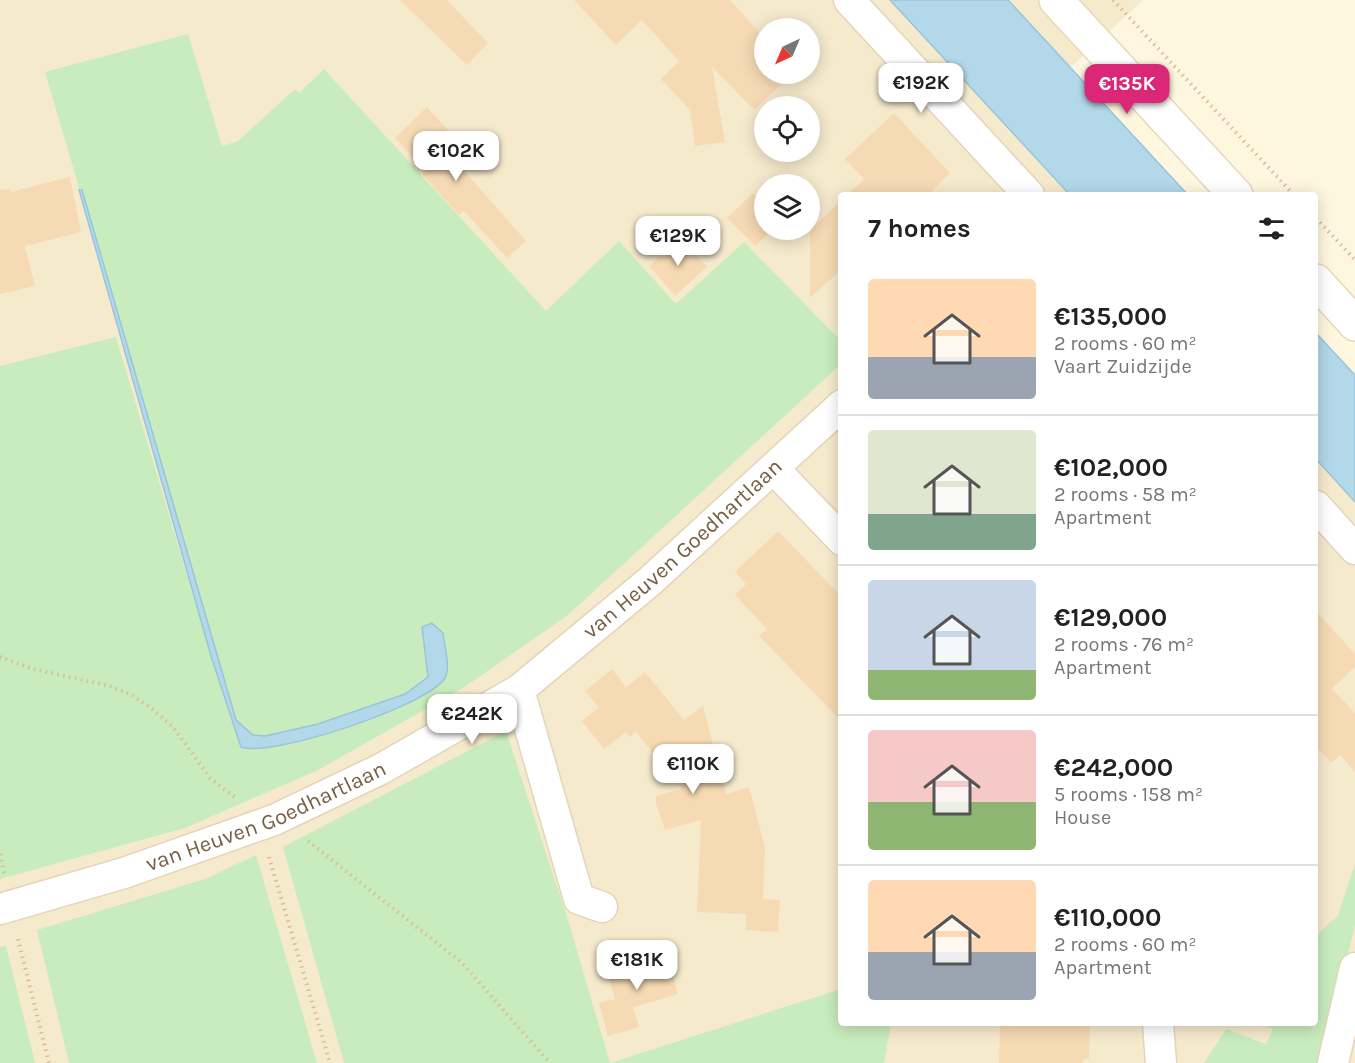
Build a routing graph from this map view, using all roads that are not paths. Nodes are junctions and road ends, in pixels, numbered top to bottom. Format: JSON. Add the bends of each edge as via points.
{"nodes":[{"id":1,"x":849,"y":0,"type":"edge"},
{"id":2,"x":1056,"y":0,"type":"edge"},
{"id":3,"x":1026,"y":192,"type":"edge"},
{"id":4,"x":1233,"y":192,"type":"edge"},
{"id":5,"x":1318,"y":283,"type":"edge"},
{"id":6,"x":1355,"y":324,"type":"edge"},
{"id":7,"x":838,"y":409,"type":"edge"},
{"id":8,"x":774,"y":469,"type":"junction"},
{"id":9,"x":1318,"y":508,"type":"edge"},
{"id":10,"x":838,"y":536,"type":"edge"},
{"id":11,"x":1355,"y":549,"type":"edge"},
{"id":12,"x":519,"y":690,"type":"junction"},
{"id":13,"x":602,"y":907,"type":"dead end"},
{"id":14,"x":5,"y":908,"type":"edge"},
{"id":15,"x":1355,"y":968,"type":"edge"},
{"id":16,"x":1158,"y":1026,"type":"edge"},
{"id":17,"x":1161,"y":1063,"type":"edge"},
{"id":18,"x":1333,"y":1063,"type":"edge"}],
"edges":[{"from":1,"to":3,"type":"street"},
{"from":2,"to":4,"type":"main road"},
{"from":5,"to":6,"type":"main road"},
{"from":7,"to":8,"type":"street","name":"van Heuven Goedhartlaan"},
{"from":8,"to":10,"type":"street"},
{"from":8,"to":12,"type":"street","name":"van Heuven Goedhartlaan","via":[[649,582]]},
{"from":9,"to":11,"type":"street"},
{"from":12,"to":13,"type":"street","via":[[579,899]]},
{"from":12,"to":14,"type":"street","name":"van Heuven Goedhartlaan","via":[[381,769],[265,823],[124,873]]},
{"from":15,"to":18,"type":"street"},
{"from":16,"to":17,"type":"street"}]}
